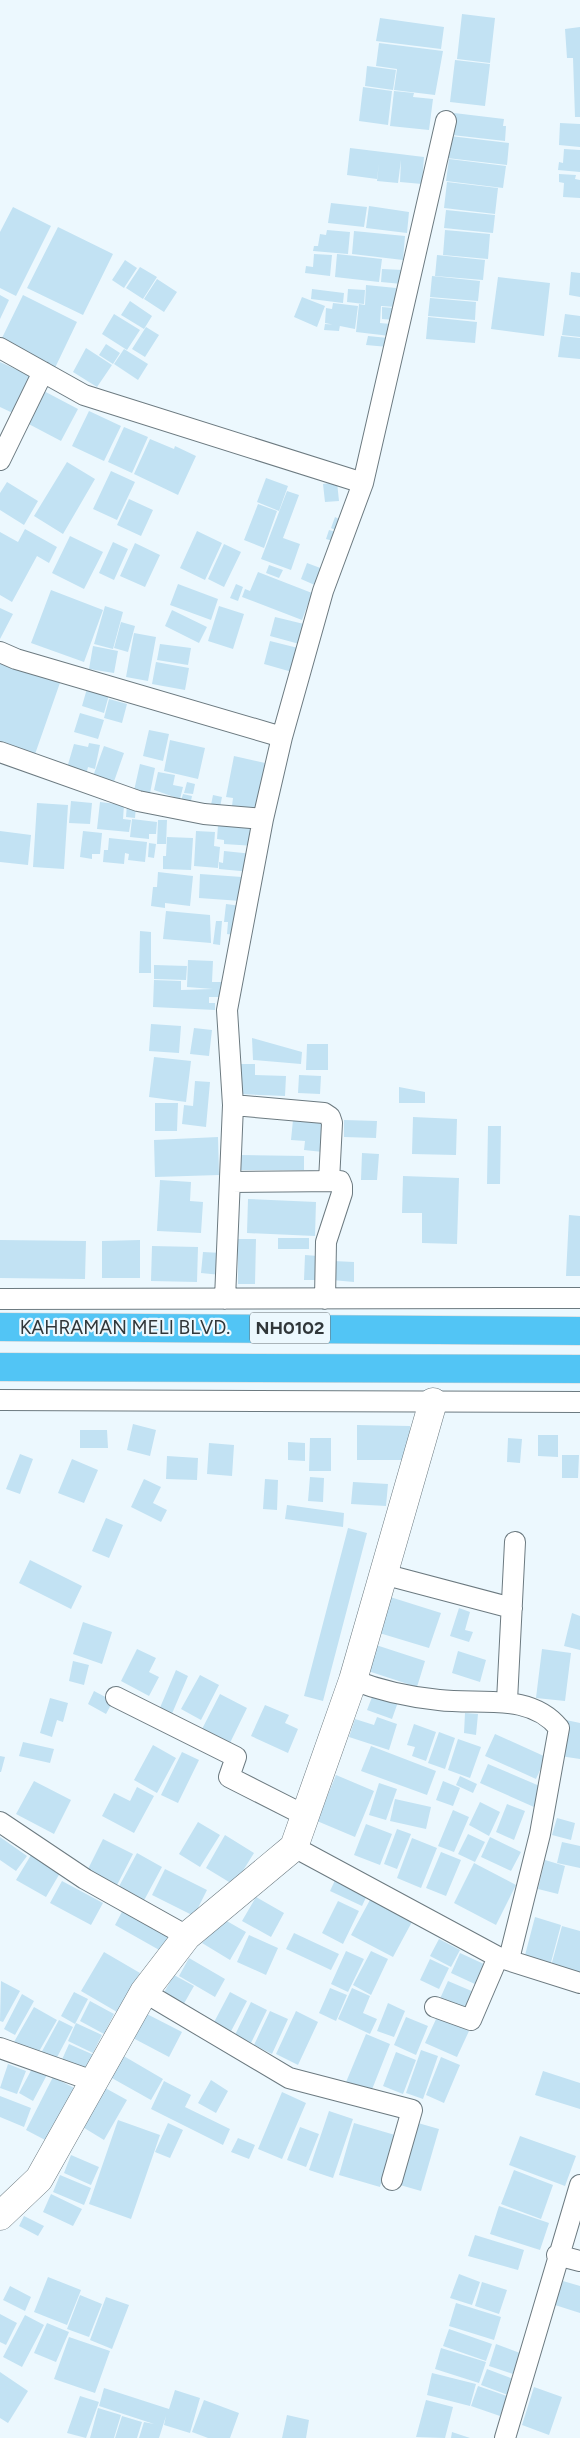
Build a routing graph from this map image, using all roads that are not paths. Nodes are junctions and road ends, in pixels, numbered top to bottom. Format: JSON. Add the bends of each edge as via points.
{"nodes":[{"id":1,"x":446,"y":121,"type":"dead end"},
{"id":2,"x":0,"y":348,"type":"edge"},
{"id":3,"x":43,"y":372,"type":"junction"},
{"id":4,"x":0,"y":460,"type":"edge"},
{"id":5,"x":363,"y":482,"type":"junction"},
{"id":6,"x":0,"y":652,"type":"edge"},
{"id":7,"x":282,"y":737,"type":"junction"},
{"id":8,"x":0,"y":752,"type":"edge"},
{"id":9,"x":264,"y":819,"type":"junction"},
{"id":10,"x":233,"y":1105,"type":"junction"},
{"id":11,"x":329,"y":1181,"type":"junction"},
{"id":12,"x":231,"y":1182,"type":"junction"},
{"id":13,"x":580,"y":1298,"type":"edge"},
{"id":14,"x":0,"y":1299,"type":"edge"},
{"id":15,"x":225,"y":1299,"type":"junction"},
{"id":16,"x":325,"y":1299,"type":"junction"},
{"id":17,"x":0,"y":1327,"type":"edge"},
{"id":18,"x":580,"y":1330,"type":"edge"},
{"id":19,"x":0,"y":1367,"type":"edge"},
{"id":20,"x":580,"y":1369,"type":"edge"},
{"id":21,"x":0,"y":1400,"type":"edge"},
{"id":22,"x":433,"y":1402,"type":"junction"},
{"id":23,"x":580,"y":1402,"type":"edge"},
{"id":24,"x":515,"y":1542,"type":"dead end"},
{"id":25,"x":383,"y":1574,"type":"junction"},
{"id":26,"x":512,"y":1608,"type":"junction"},
{"id":27,"x":353,"y":1680,"type":"junction"},
{"id":28,"x":116,"y":1697,"type":"dead end"},
{"id":29,"x":507,"y":1701,"type":"junction"},
{"id":30,"x":306,"y":1816,"type":"junction"},
{"id":31,"x":0,"y":1822,"type":"edge"},
{"id":32,"x":294,"y":1847,"type":"junction"},
{"id":33,"x":186,"y":1936,"type":"junction"},
{"id":34,"x":503,"y":1958,"type":"junction"},
{"id":35,"x":580,"y":1984,"type":"edge"},
{"id":36,"x":144,"y":1992,"type":"junction"},
{"id":37,"x":435,"y":2007,"type":"dead end"},
{"id":38,"x":0,"y":2048,"type":"edge"},
{"id":39,"x":93,"y":2081,"type":"junction"},
{"id":40,"x":392,"y":2180,"type":"dead end"},
{"id":41,"x":580,"y":2185,"type":"edge"},
{"id":42,"x":0,"y":2216,"type":"edge"},
{"id":43,"x":558,"y":2255,"type":"junction"},
{"id":44,"x":580,"y":2261,"type":"edge"},
{"id":45,"x":505,"y":2438,"type":"edge"}],
"edges":[{"from":1,"to":5,"type":"street"},
{"from":2,"to":3,"type":"street"},
{"from":3,"to":4,"type":"street"},
{"from":3,"to":5,"type":"street","via":[[84,395]]},
{"from":5,"to":7,"type":"street","via":[[323,591]]},
{"from":6,"to":7,"type":"street"},
{"from":7,"to":9,"type":"street"},
{"from":8,"to":9,"type":"street","via":[[138,801],[204,814]]},
{"from":9,"to":10,"type":"street","via":[[227,1010]]},
{"from":10,"to":11,"type":"street","via":[[324,1113],[330,1117]]},
{"from":10,"to":12,"type":"street"},
{"from":11,"to":12,"type":"street"},
{"from":11,"to":16,"type":"street","via":[[340,1181],[342,1186],[326,1242]]},
{"from":12,"to":15,"type":"street"},
{"from":13,"to":16,"type":"street"},
{"from":14,"to":15,"type":"street"},
{"from":15,"to":16,"type":"street"},
{"from":17,"to":18,"type":"highway","name":"KAHRAMAN MELI BLVD.","number":"NH0102"},
{"from":19,"to":20,"type":"highway","number":"NH0102"},
{"from":21,"to":22,"type":"street"},
{"from":22,"to":23,"type":"street"},
{"from":22,"to":25,"type":"street"},
{"from":24,"to":26,"type":"street"},
{"from":25,"to":26,"type":"street"},
{"from":25,"to":27,"type":"street"},
{"from":26,"to":29,"type":"street"},
{"from":27,"to":29,"type":"street","via":[[382,1691],[441,1701]]},
{"from":27,"to":30,"type":"street"},
{"from":28,"to":30,"type":"street","via":[[236,1757],[229,1777]]},
{"from":29,"to":34,"type":"street","via":[[550,1717],[558,1728],[540,1834]]},
{"from":30,"to":32,"type":"street"},
{"from":31,"to":33,"type":"street","via":[[85,1879]]},
{"from":32,"to":33,"type":"street"},
{"from":32,"to":34,"type":"street"},
{"from":33,"to":36,"type":"street"},
{"from":34,"to":35,"type":"street"},
{"from":34,"to":37,"type":"street","via":[[471,2020]]},
{"from":36,"to":39,"type":"street"},
{"from":36,"to":40,"type":"street","via":[[289,2078],[412,2110]]},
{"from":38,"to":39,"type":"street"},
{"from":39,"to":42,"type":"street","via":[[39,2180]]},
{"from":41,"to":43,"type":"street"},
{"from":43,"to":44,"type":"street"},
{"from":43,"to":45,"type":"street"}]}
